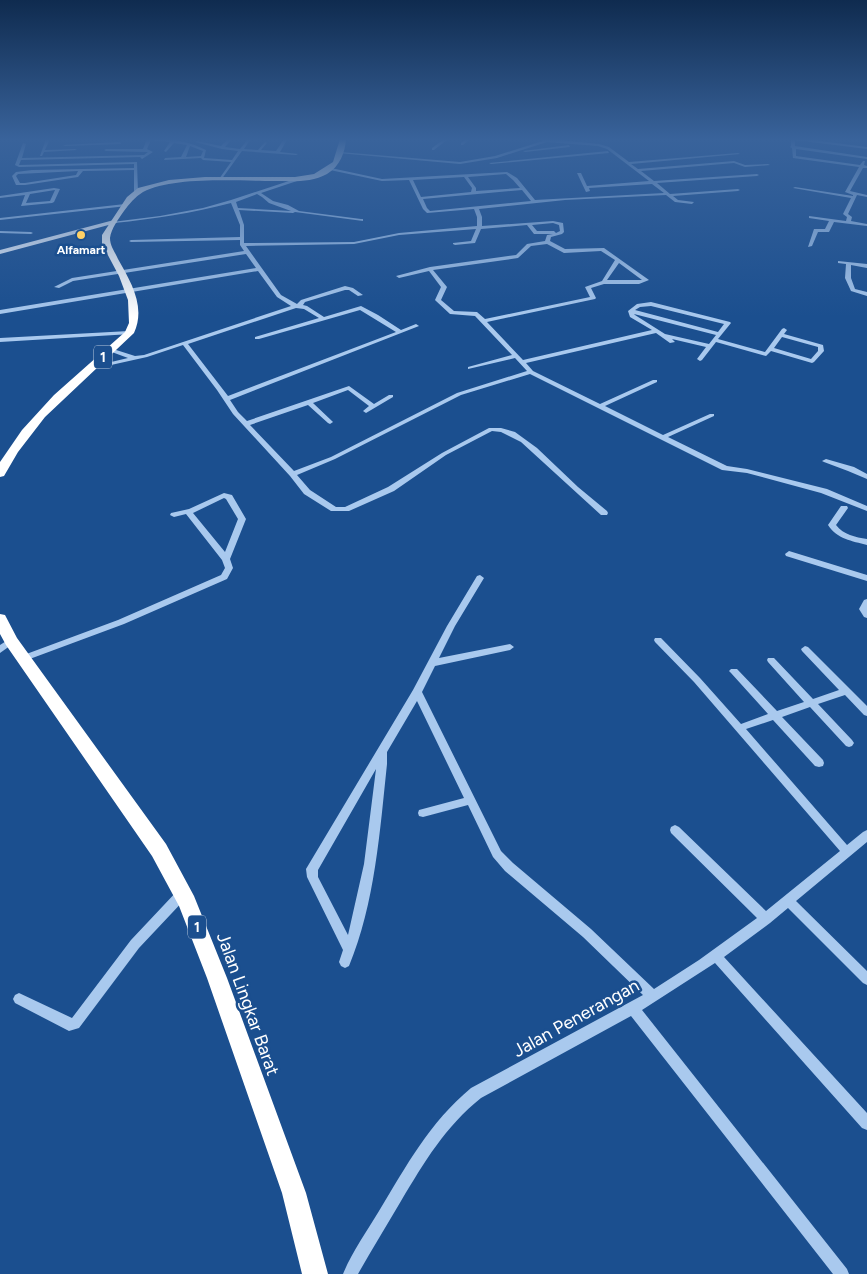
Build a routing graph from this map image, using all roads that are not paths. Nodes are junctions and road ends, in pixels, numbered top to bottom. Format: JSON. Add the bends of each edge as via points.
{"nodes":[{"id":1,"x":26,"y":198,"type":"edge"},
{"id":2,"x":54,"y":198,"type":"edge"},
{"id":3,"x":131,"y":198,"type":"edge"},
{"id":4,"x":241,"y":198,"type":"edge"},
{"id":5,"x":267,"y":198,"type":"edge"},
{"id":6,"x":421,"y":198,"type":"edge"},
{"id":7,"x":531,"y":198,"type":"edge"},
{"id":8,"x":585,"y":198,"type":"edge"},
{"id":9,"x":673,"y":198,"type":"edge"},
{"id":10,"x":854,"y":198,"type":"edge"},
{"id":11,"x":233,"y":201,"type":"junction"},
{"id":12,"x":534,"y":202,"type":"junction"},
{"id":13,"x":692,"y":203,"type":"dead end"},
{"id":14,"x":125,"y":205,"type":"junction"},
{"id":15,"x":476,"y":208,"type":"junction"},
{"id":16,"x":237,"y":209,"type":"junction"},
{"id":17,"x":298,"y":212,"type":"junction"},
{"id":18,"x":811,"y":217,"type":"dead end"},
{"id":19,"x":0,"y":219,"type":"edge"},
{"id":20,"x":361,"y":220,"type":"dead end"},
{"id":21,"x":832,"y":220,"type":"junction"},
{"id":22,"x":114,"y":222,"type":"junction"},
{"id":23,"x":848,"y":222,"type":"junction"},
{"id":24,"x":867,"y":224,"type":"edge"},
{"id":25,"x":529,"y":225,"type":"junction"},
{"id":26,"x":480,"y":228,"type":"junction"},
{"id":27,"x":562,"y":231,"type":"junction"},
{"id":28,"x":0,"y":232,"type":"edge"},
{"id":29,"x":31,"y":233,"type":"dead end"},
{"id":30,"x":241,"y":238,"type":"junction"},
{"id":31,"x":131,"y":241,"type":"dead end"},
{"id":32,"x":548,"y":242,"type":"junction"},
{"id":33,"x":455,"y":244,"type":"dead end"},
{"id":34,"x":242,"y":245,"type":"junction"},
{"id":35,"x":810,"y":246,"type":"dead end"},
{"id":36,"x":0,"y":252,"type":"edge"},
{"id":37,"x":246,"y":252,"type":"junction"},
{"id":38,"x":618,"y":260,"type":"junction"},
{"id":39,"x":840,"y":262,"type":"dead end"},
{"id":40,"x":849,"y":263,"type":"junction"},
{"id":41,"x":867,"y":266,"type":"edge"},
{"id":42,"x":260,"y":269,"type":"junction"},
{"id":43,"x":430,"y":269,"type":"junction"},
{"id":44,"x":122,"y":272,"type":"junction"},
{"id":45,"x":399,"y":276,"type":"dead end"},
{"id":46,"x":604,"y":282,"type":"junction"},
{"id":47,"x":56,"y":287,"type":"dead end"},
{"id":48,"x":130,"y":291,"type":"junction"},
{"id":49,"x":867,"y":294,"type":"edge"},
{"id":50,"x":360,"y":295,"type":"dead end"},
{"id":51,"x":297,"y":306,"type":"junction"},
{"id":52,"x":631,"y":311,"type":"junction"},
{"id":53,"x":0,"y":312,"type":"edge"},
{"id":54,"x":322,"y":318,"type":"junction"},
{"id":55,"x":483,"y":321,"type":"junction"},
{"id":56,"x":416,"y":326,"type":"dead end"},
{"id":57,"x":657,"y":331,"type":"junction"},
{"id":58,"x":400,"y":332,"type":"junction"},
{"id":59,"x":782,"y":332,"type":"joint"},
{"id":60,"x":129,"y":333,"type":"junction"},
{"id":61,"x":720,"y":334,"type":"junction"},
{"id":62,"x":663,"y":336,"type":"junction"},
{"id":63,"x":257,"y":338,"type":"dead end"},
{"id":64,"x":0,"y":340,"type":"edge"},
{"id":65,"x":672,"y":342,"type":"dead end"},
{"id":66,"x":184,"y":343,"type":"junction"},
{"id":67,"x":713,"y":343,"type":"junction"},
{"id":68,"x":771,"y":349,"type":"junction"},
{"id":69,"x":111,"y":350,"type":"junction"},
{"id":70,"x":516,"y":356,"type":"junction"},
{"id":71,"x":136,"y":358,"type":"junction"},
{"id":72,"x":700,"y":359,"type":"dead end"},
{"id":73,"x":523,"y":362,"type":"junction"},
{"id":74,"x":92,"y":367,"type":"junction"},
{"id":75,"x":470,"y":368,"type":"dead end"},
{"id":76,"x":531,"y":372,"type":"junction"},
{"id":77,"x":655,"y":381,"type":"dead end"},
{"id":78,"x":391,"y":396,"type":"dead end"},
{"id":79,"x":226,"y":399,"type":"junction"},
{"id":80,"x":309,"y":402,"type":"junction"},
{"id":81,"x":602,"y":405,"type":"junction"},
{"id":82,"x":373,"y":406,"type":"junction"},
{"id":83,"x":366,"y":411,"type":"dead end"},
{"id":84,"x":712,"y":415,"type":"dead end"},
{"id":85,"x":330,"y":422,"type":"dead end"},
{"id":86,"x":246,"y":424,"type":"junction"},
{"id":87,"x":663,"y":437,"type":"junction"},
{"id":88,"x":826,"y":461,"type":"dead end"},
{"id":89,"x":0,"y":473,"type":"edge"},
{"id":90,"x":293,"y":474,"type":"junction"},
{"id":91,"x":867,"y":477,"type":"edge"},
{"id":92,"x":844,"y":508,"type":"dead end"},
{"id":93,"x":867,"y":509,"type":"edge"},
{"id":94,"x":189,"y":511,"type":"junction"},
{"id":95,"x":604,"y":513,"type":"dead end"},
{"id":96,"x":174,"y":516,"type":"dead end"},
{"id":97,"x":867,"y":542,"type":"edge"},
{"id":98,"x":789,"y":554,"type":"dead end"},
{"id":99,"x":226,"y":559,"type":"junction"},
{"id":100,"x":480,"y":578,"type":"dead end"},
{"id":101,"x":867,"y":578,"type":"edge"},
{"id":102,"x":867,"y":602,"type":"edge"},
{"id":103,"x":867,"y":615,"type":"edge"},
{"id":104,"x":0,"y":618,"type":"edge"},
{"id":105,"x":658,"y":640,"type":"dead end"},
{"id":106,"x":6,"y":646,"type":"edge"},
{"id":107,"x":510,"y":647,"type":"dead end"},
{"id":108,"x":805,"y":649,"type":"dead end"},
{"id":109,"x":24,"y":658,"type":"junction"},
{"id":110,"x":770,"y":660,"type":"dead end"},
{"id":111,"x":432,"y":664,"type":"junction"},
{"id":112,"x":734,"y":672,"type":"dead end"},
{"id":113,"x":846,"y":691,"type":"junction"},
{"id":114,"x":417,"y":692,"type":"junction"},
{"id":115,"x":811,"y":702,"type":"junction"},
{"id":116,"x":867,"y":712,"type":"edge"},
{"id":117,"x":776,"y":715,"type":"junction"},
{"id":118,"x":739,"y":728,"type":"junction"},
{"id":119,"x":849,"y":743,"type":"dead end"},
{"id":120,"x":382,"y":752,"type":"junction"},
{"id":121,"x":819,"y":763,"type":"dead end"},
{"id":122,"x":471,"y":800,"type":"junction"},
{"id":123,"x":423,"y":813,"type":"dead end"},
{"id":124,"x":676,"y":830,"type":"dead end"},
{"id":125,"x":867,"y":835,"type":"edge"},
{"id":126,"x":847,"y":852,"type":"junction"},
{"id":127,"x":182,"y":893,"type":"junction"},
{"id":128,"x":789,"y":901,"type":"junction"},
{"id":129,"x":766,"y":919,"type":"junction"},
{"id":130,"x":349,"y":950,"type":"junction"},
{"id":131,"x":715,"y":956,"type":"junction"},
{"id":132,"x":345,"y":962,"type":"dead end"},
{"id":133,"x":867,"y":979,"type":"edge"},
{"id":134,"x":653,"y":996,"type":"junction"},
{"id":135,"x":19,"y":999,"type":"dead end"},
{"id":136,"x":633,"y":1008,"type":"junction"},
{"id":137,"x":867,"y":1123,"type":"edge"},
{"id":138,"x":315,"y":1274,"type":"edge"},
{"id":139,"x":350,"y":1274,"type":"edge"},
{"id":140,"x":842,"y":1274,"type":"edge"}],
"edges":[{"from":1,"to":2,"type":"street","via":[[23,205],[52,202]]},
{"from":3,"to":14,"type":"highway","number":"1"},
{"from":4,"to":11,"type":"street"},
{"from":5,"to":17,"type":"street"},
{"from":6,"to":15,"type":"street","via":[[429,212]]},
{"from":7,"to":12,"type":"street"},
{"from":8,"to":12,"type":"street"},
{"from":9,"to":13,"type":"street"},
{"from":10,"to":23,"type":"street","via":[[845,214],[850,217]]},
{"from":11,"to":16,"type":"street"},
{"from":11,"to":22,"type":"street","via":[[174,214]]},
{"from":12,"to":15,"type":"street"},
{"from":14,"to":19,"type":"street"},
{"from":14,"to":22,"type":"highway","number":"1"},
{"from":15,"to":26,"type":"street"},
{"from":16,"to":17,"type":"street"},
{"from":16,"to":30,"type":"street","via":[[242,224]]},
{"from":17,"to":20,"type":"street"},
{"from":18,"to":21,"type":"street"},
{"from":21,"to":23,"type":"street"},
{"from":21,"to":35,"type":"street","via":[[827,231],[816,230]]},
{"from":22,"to":36,"type":"main road"},
{"from":22,"to":44,"type":"highway","number":"1","via":[[106,236],[106,244]]},
{"from":23,"to":24,"type":"street"},
{"from":25,"to":26,"type":"street"},
{"from":25,"to":27,"type":"street","via":[[536,233]]},
{"from":25,"to":27,"type":"street","via":[[558,222]]},
{"from":26,"to":33,"type":"street","via":[[473,242]]},
{"from":26,"to":34,"type":"street","via":[[400,234],[354,243]]},
{"from":27,"to":32,"type":"street","via":[[547,238]]},
{"from":28,"to":29,"type":"street"},
{"from":30,"to":31,"type":"street"},
{"from":30,"to":34,"type":"street"},
{"from":32,"to":38,"type":"street","via":[[561,251],[602,249]]},
{"from":32,"to":43,"type":"street","via":[[529,246],[518,256]]},
{"from":34,"to":37,"type":"street"},
{"from":37,"to":42,"type":"street"},
{"from":37,"to":44,"type":"street"},
{"from":38,"to":46,"type":"street"},
{"from":38,"to":46,"type":"street","via":[[646,280]]},
{"from":39,"to":40,"type":"street"},
{"from":40,"to":41,"type":"street"},
{"from":40,"to":49,"type":"street","via":[[848,278],[853,290]]},
{"from":42,"to":48,"type":"street"},
{"from":42,"to":51,"type":"street","via":[[279,296]]},
{"from":43,"to":45,"type":"street"},
{"from":43,"to":55,"type":"street","via":[[444,287],[438,300],[451,312],[475,313]]},
{"from":44,"to":47,"type":"street","via":[[70,280]]},
{"from":44,"to":48,"type":"highway","number":"1"},
{"from":46,"to":55,"type":"street","via":[[588,287],[594,297],[591,299]]},
{"from":48,"to":53,"type":"street"},
{"from":48,"to":60,"type":"highway","number":"1","via":[[136,316]]},
{"from":50,"to":51,"type":"street","via":[[344,288]]},
{"from":51,"to":54,"type":"street","via":[[305,307]]},
{"from":51,"to":66,"type":"street"},
{"from":52,"to":57,"type":"street","via":[[632,316]]},
{"from":52,"to":61,"type":"street"},
{"from":52,"to":61,"type":"street","via":[[638,305],[651,304],[725,321],[728,323]]},
{"from":54,"to":58,"type":"street","via":[[361,308]]},
{"from":54,"to":63,"type":"street"},
{"from":55,"to":70,"type":"street"},
{"from":56,"to":58,"type":"street"},
{"from":57,"to":62,"type":"street"},
{"from":57,"to":73,"type":"street"},
{"from":58,"to":79,"type":"street"},
{"from":59,"to":68,"type":"street"},
{"from":59,"to":68,"type":"street","via":[[821,346],[816,362]]},
{"from":60,"to":64,"type":"street"},
{"from":60,"to":69,"type":"highway","number":"1"},
{"from":61,"to":67,"type":"street"},
{"from":62,"to":65,"type":"street"},
{"from":62,"to":67,"type":"street"},
{"from":66,"to":71,"type":"street"},
{"from":66,"to":79,"type":"street"},
{"from":67,"to":68,"type":"street","via":[[763,354]]},
{"from":67,"to":72,"type":"street"},
{"from":69,"to":71,"type":"street"},
{"from":69,"to":74,"type":"highway","number":"1"},
{"from":70,"to":73,"type":"street"},
{"from":70,"to":75,"type":"street"},
{"from":71,"to":74,"type":"street"},
{"from":73,"to":76,"type":"street"},
{"from":74,"to":89,"type":"highway","number":"1","via":[[40,413]]},
{"from":76,"to":81,"type":"street"},
{"from":76,"to":90,"type":"street","via":[[459,394],[333,458]]},
{"from":77,"to":81,"type":"street"},
{"from":78,"to":82,"type":"street"},
{"from":79,"to":86,"type":"street"},
{"from":80,"to":82,"type":"street","via":[[347,388]]},
{"from":80,"to":85,"type":"street"},
{"from":80,"to":86,"type":"street"},
{"from":81,"to":87,"type":"street"},
{"from":82,"to":83,"type":"street"},
{"from":84,"to":87,"type":"street"},
{"from":86,"to":90,"type":"street"},
{"from":87,"to":93,"type":"street","via":[[725,468],[814,489]]},
{"from":88,"to":91,"type":"street"},
{"from":90,"to":95,"type":"street","via":[[307,492],[334,509],[346,510],[391,489],[444,454],[498,428],[530,444]]},
{"from":92,"to":97,"type":"street","via":[[832,528]]},
{"from":94,"to":96,"type":"street"},
{"from":94,"to":99,"type":"street"},
{"from":94,"to":99,"type":"street","via":[[224,495],[229,497],[242,519]]},
{"from":98,"to":101,"type":"street"},
{"from":99,"to":109,"type":"street","via":[[229,571],[222,579],[121,622]]},
{"from":100,"to":111,"type":"street"},
{"from":102,"to":103,"type":"street","via":[[863,609]]},
{"from":104,"to":106,"type":"highway","name":"Jalan Lingkar Barat","number":"1"},
{"from":105,"to":118,"type":"street"},
{"from":106,"to":109,"type":"highway","name":"Jalan Lingkar Barat","number":"1"},
{"from":107,"to":111,"type":"street"},
{"from":108,"to":113,"type":"street"},
{"from":109,"to":127,"type":"highway","name":"Jalan Lingkar Barat","number":"1","via":[[159,850]]},
{"from":110,"to":115,"type":"street"},
{"from":111,"to":114,"type":"street"},
{"from":112,"to":117,"type":"street"},
{"from":113,"to":115,"type":"street"},
{"from":113,"to":116,"type":"street"},
{"from":114,"to":120,"type":"street"},
{"from":114,"to":122,"type":"street"},
{"from":115,"to":117,"type":"street"},
{"from":115,"to":119,"type":"street"},
{"from":117,"to":118,"type":"street"},
{"from":117,"to":121,"type":"street"},
{"from":118,"to":126,"type":"street"},
{"from":120,"to":130,"type":"street","via":[[368,871]]},
{"from":120,"to":130,"type":"street","via":[[312,869]]},
{"from":122,"to":123,"type":"street"},
{"from":122,"to":134,"type":"street","via":[[498,854],[509,867],[587,933]]},
{"from":124,"to":129,"type":"street"},
{"from":125,"to":126,"type":"street","name":"Jalan Penerangan"},
{"from":126,"to":128,"type":"street","name":"Jalan Penerangan"},
{"from":127,"to":135,"type":"street","via":[[134,944],[75,1024],[68,1025]]},
{"from":127,"to":138,"type":"highway","name":"Jalan Lingkar Barat","number":"1","via":[[217,978],[294,1193]]},
{"from":128,"to":129,"type":"street","name":"Jalan Penerangan"},
{"from":128,"to":133,"type":"street"},
{"from":129,"to":131,"type":"street","name":"Jalan Penerangan"},
{"from":130,"to":132,"type":"street"},
{"from":131,"to":134,"type":"street","name":"Jalan Penerangan"},
{"from":131,"to":137,"type":"street"},
{"from":134,"to":136,"type":"street","name":"Jalan Penerangan"},
{"from":136,"to":139,"type":"street","name":"Jalan Penerangan","via":[[476,1093],[460,1105],[434,1134]]},
{"from":136,"to":140,"type":"street"}]}
